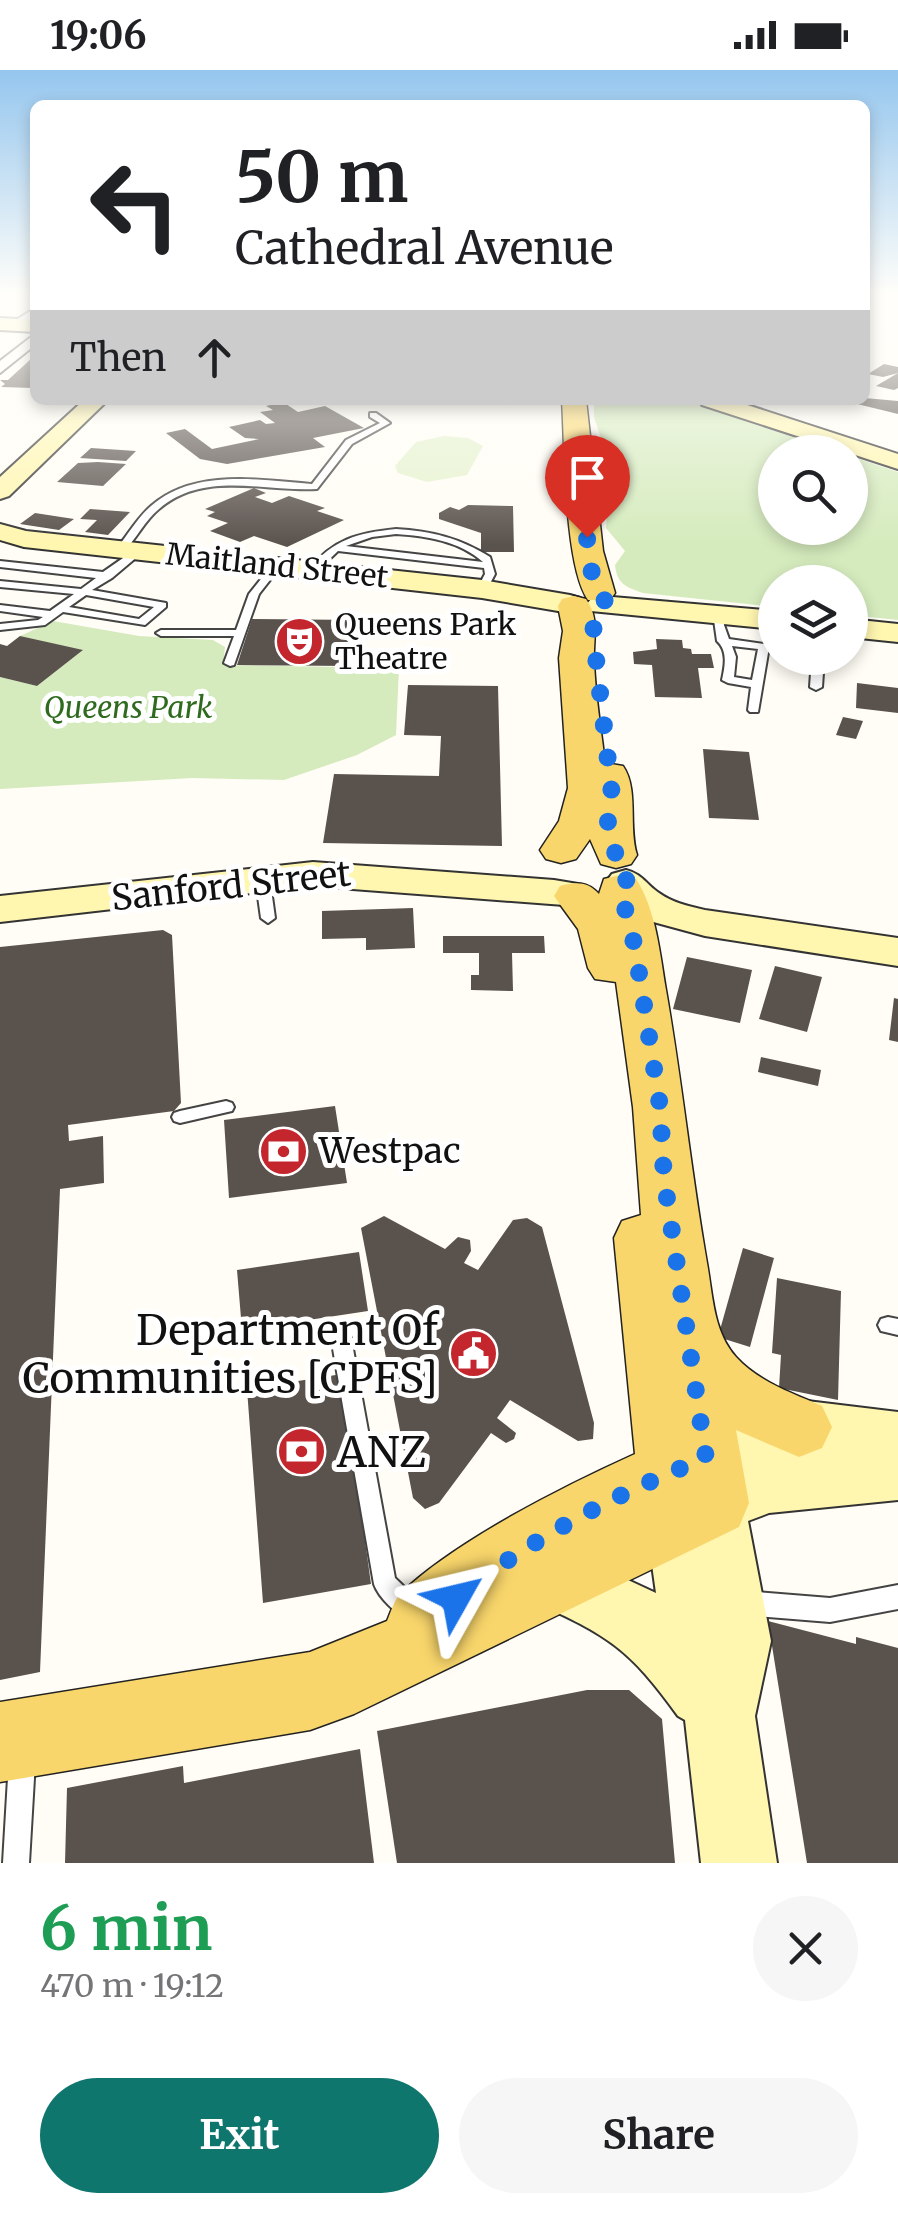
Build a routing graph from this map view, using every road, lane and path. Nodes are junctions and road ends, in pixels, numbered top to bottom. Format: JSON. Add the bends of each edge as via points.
{"nodes":[{"id":1,"x":92,"y":405,"type":"edge"},
{"id":2,"x":564,"y":405,"type":"edge"},
{"id":3,"x":747,"y":405,"type":"edge"},
{"id":4,"x":374,"y":415,"type":"dead end"},
{"id":5,"x":898,"y":462,"type":"edge"},
{"id":6,"x":0,"y":491,"type":"edge"},
{"id":7,"x":1,"y":541,"type":"edge"},
{"id":8,"x":332,"y":548,"type":"junction"},
{"id":9,"x":130,"y":550,"type":"junction"},
{"id":10,"x":0,"y":564,"type":"edge"},
{"id":11,"x":276,"y":566,"type":"junction"},
{"id":12,"x":313,"y":570,"type":"junction"},
{"id":13,"x":108,"y":576,"type":"junction"},
{"id":14,"x":486,"y":578,"type":"junction"},
{"id":15,"x":0,"y":584,"type":"edge"},
{"id":16,"x":86,"y":592,"type":"junction"},
{"id":17,"x":585,"y":599,"type":"junction"},
{"id":18,"x":0,"y":608,"type":"edge"},
{"id":19,"x":59,"y":612,"type":"junction"},
{"id":20,"x":758,"y":621,"type":"edge"},
{"id":21,"x":712,"y":622,"type":"junction"},
{"id":22,"x":2,"y":627,"type":"edge"},
{"id":23,"x":868,"y":630,"type":"edge"},
{"id":24,"x":238,"y":632,"type":"junction"},
{"id":25,"x":160,"y":633,"type":"dead end"},
{"id":26,"x":898,"y":633,"type":"edge"},
{"id":27,"x":230,"y":663,"type":"dead end"},
{"id":28,"x":817,"y":675,"type":"edge"},
{"id":29,"x":758,"y":684,"type":"junction"},
{"id":30,"x":816,"y":687,"type":"dead end"},
{"id":31,"x":754,"y":710,"type":"dead end"},
{"id":32,"x":587,"y":875,"type":"junction"},
{"id":33,"x":0,"y":910,"type":"edge"},
{"id":34,"x":705,"y":923,"type":"junction"},
{"id":35,"x":635,"y":947,"type":"junction"},
{"id":36,"x":898,"y":952,"type":"edge"},
{"id":37,"x":226,"y":1107,"type":"dead end"},
{"id":38,"x":180,"y":1117,"type":"dead end"},
{"id":39,"x":686,"y":1330,"type":"junction"},
{"id":40,"x":332,"y":1332,"type":"dead end"},
{"id":41,"x":799,"y":1427,"type":"junction"},
{"id":42,"x":898,"y":1440,"type":"edge"},
{"id":43,"x":898,"y":1471,"type":"edge"},
{"id":44,"x":692,"y":1489,"type":"junction"},
{"id":45,"x":558,"y":1579,"type":"junction"},
{"id":46,"x":898,"y":1597,"type":"edge"},
{"id":47,"x":731,"y":1602,"type":"junction"},
{"id":48,"x":424,"y":1622,"type":"junction"},
{"id":49,"x":354,"y":1676,"type":"junction"},
{"id":50,"x":720,"y":1716,"type":"junction"},
{"id":51,"x":12,"y":1740,"type":"edge"},
{"id":52,"x":16,"y":1863,"type":"edge"},
{"id":53,"x":739,"y":1863,"type":"edge"}],
"edges":[{"from":1,"to":6,"type":"main road"},
{"from":2,"to":17,"type":"main road","via":[[588,551]]},
{"from":3,"to":5,"type":"main road"},
{"from":4,"to":9,"type":"lane","via":[[386,423],[349,442],[314,486],[196,488],[155,507]]},
{"from":7,"to":9,"type":"main road","name":"Maitland Street"},
{"from":8,"to":12,"type":"lane"},
{"from":8,"to":14,"type":"lane"},
{"from":8,"to":14,"type":"lane","via":[[386,533],[437,536],[476,550]]},
{"from":9,"to":11,"type":"main road","name":"Maitland Street"},
{"from":9,"to":13,"type":"lane"},
{"from":10,"to":13,"type":"lane"},
{"from":11,"to":12,"type":"main road","name":"Maitland Street"},
{"from":11,"to":24,"type":"lane","via":[[254,594]]},
{"from":12,"to":14,"type":"main road","name":"Maitland Street"},
{"from":13,"to":16,"type":"lane"},
{"from":14,"to":17,"type":"main road","name":"Maitland Street"},
{"from":15,"to":16,"type":"lane"},
{"from":16,"to":19,"type":"lane"},
{"from":16,"to":19,"type":"lane","via":[[162,606],[141,623]]},
{"from":17,"to":21,"type":"main road","name":"Maitland Street"},
{"from":17,"to":32,"type":"main road","via":[[576,658],[588,788],[578,828]]},
{"from":17,"to":32,"type":"main road","via":[[612,795],[607,828]]},
{"from":18,"to":19,"type":"lane"},
{"from":19,"to":22,"type":"lane","via":[[41,623]]},
{"from":20,"to":21,"type":"main road","name":"Maitland Street"},
{"from":21,"to":29,"type":"lane","via":[[731,656],[728,680]]},
{"from":21,"to":29,"type":"lane","via":[[764,647]]},
{"from":23,"to":26,"type":"main road"},
{"from":24,"to":25,"type":"lane"},
{"from":24,"to":27,"type":"lane"},
{"from":28,"to":30,"type":"lane"},
{"from":29,"to":31,"type":"lane"},
{"from":32,"to":33,"type":"main road","name":"Sanford Street","via":[[489,890],[360,872],[313,874],[266,900]]},
{"from":32,"to":34,"type":"main road","via":[[660,911]]},
{"from":32,"to":35,"type":"main road"},
{"from":32,"to":44,"type":"main road","via":[[610,952]]},
{"from":34,"to":35,"type":"main road","via":[[656,930]]},
{"from":34,"to":36,"type":"main road"},
{"from":35,"to":39,"type":"main road"},
{"from":37,"to":38,"type":"lane"},
{"from":39,"to":41,"type":"main road","via":[[724,1392]]},
{"from":39,"to":44,"type":"main road"},
{"from":40,"to":48,"type":"lane","via":[[341,1338],[385,1584]]},
{"from":41,"to":42,"type":"main road"},
{"from":41,"to":44,"type":"main road"},
{"from":43,"to":44,"type":"main road"},
{"from":44,"to":45,"type":"main road"},
{"from":44,"to":47,"type":"main road"},
{"from":44,"to":48,"type":"main road","via":[[487,1573]]},
{"from":44,"to":50,"type":"main road","via":[[698,1644]]},
{"from":45,"to":49,"type":"main road"},
{"from":45,"to":50,"type":"main road","via":[[624,1609],[670,1648]]},
{"from":46,"to":47,"type":"lane","via":[[830,1610]]},
{"from":47,"to":50,"type":"main road","via":[[737,1641]]},
{"from":48,"to":49,"type":"main road"},
{"from":49,"to":51,"type":"main road","via":[[310,1691]]},
{"from":50,"to":53,"type":"main road"},
{"from":51,"to":52,"type":"lane"}]}
